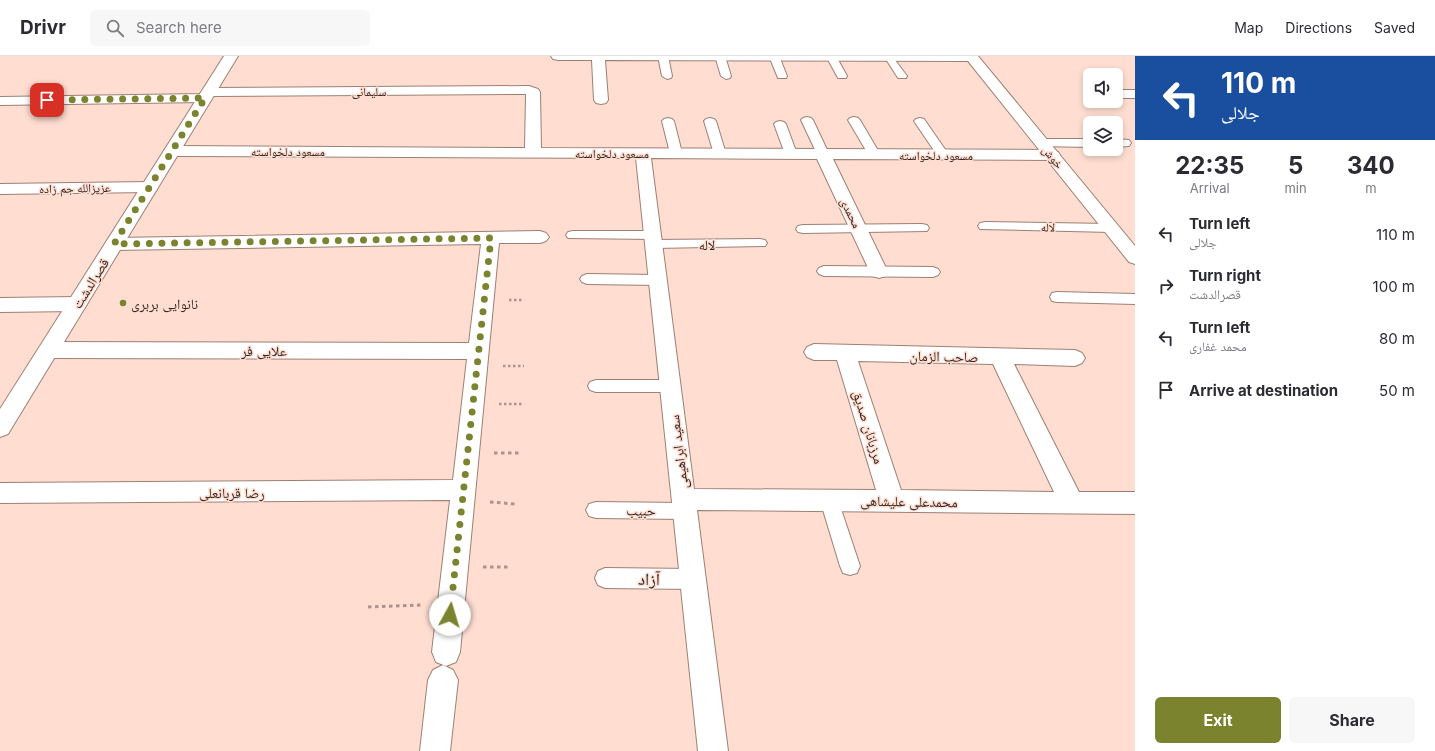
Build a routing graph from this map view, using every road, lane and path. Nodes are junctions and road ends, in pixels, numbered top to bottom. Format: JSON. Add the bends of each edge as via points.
{"nodes":[{"id":1,"x":232,"y":56,"type":"edge"},
{"id":2,"x":558,"y":56,"type":"edge"},
{"id":3,"x":598,"y":56,"type":"edge"},
{"id":4,"x":663,"y":56,"type":"edge"},
{"id":5,"x":686,"y":56,"type":"edge"},
{"id":6,"x":720,"y":56,"type":"edge"},
{"id":7,"x":774,"y":56,"type":"edge"},
{"id":8,"x":832,"y":56,"type":"edge"},
{"id":9,"x":971,"y":56,"type":"edge"},
{"id":10,"x":888,"y":57,"type":"edge"},
{"id":11,"x":667,"y":76,"type":"dead end"},
{"id":12,"x":726,"y":76,"type":"dead end"},
{"id":13,"x":782,"y":76,"type":"dead end"},
{"id":14,"x":842,"y":76,"type":"dead end"},
{"id":15,"x":902,"y":76,"type":"dead end"},
{"id":16,"x":1123,"y":94,"type":"edge"},
{"id":17,"x":1135,"y":94,"type":"edge"},
{"id":18,"x":207,"y":95,"type":"junction"},
{"id":19,"x":601,"y":100,"type":"dead end"},
{"id":20,"x":0,"y":101,"type":"edge"},
{"id":21,"x":668,"y":120,"type":"dead end"},
{"id":22,"x":807,"y":120,"type":"dead end"},
{"id":23,"x":854,"y":120,"type":"dead end"},
{"id":24,"x":710,"y":121,"type":"dead end"},
{"id":25,"x":920,"y":121,"type":"dead end"},
{"id":26,"x":780,"y":124,"type":"dead end"},
{"id":27,"x":1083,"y":144,"type":"edge"},
{"id":28,"x":1047,"y":150,"type":"junction"},
{"id":29,"x":172,"y":151,"type":"junction"},
{"id":30,"x":533,"y":153,"type":"junction"},
{"id":31,"x":644,"y":153,"type":"junction"},
{"id":32,"x":676,"y":153,"type":"junction"},
{"id":33,"x":720,"y":154,"type":"junction"},
{"id":34,"x":791,"y":154,"type":"junction"},
{"id":35,"x":823,"y":154,"type":"junction"},
{"id":36,"x":874,"y":154,"type":"junction"},
{"id":37,"x":943,"y":155,"type":"junction"},
{"id":38,"x":150,"y":187,"type":"junction"},
{"id":39,"x":0,"y":189,"type":"edge"},
{"id":40,"x":984,"y":226,"type":"dead end"},
{"id":41,"x":858,"y":228,"type":"junction"},
{"id":42,"x":922,"y":228,"type":"dead end"},
{"id":43,"x":1111,"y":228,"type":"junction"},
{"id":44,"x":803,"y":229,"type":"dead end"},
{"id":45,"x":573,"y":235,"type":"dead end"},
{"id":46,"x":540,"y":237,"type":"dead end"},
{"id":47,"x":491,"y":238,"type":"junction"},
{"id":48,"x":653,"y":239,"type":"junction"},
{"id":49,"x":114,"y":244,"type":"junction"},
{"id":50,"x":760,"y":244,"type":"dead end"},
{"id":51,"x":1135,"y":258,"type":"edge"},
{"id":52,"x":824,"y":271,"type":"dead end"},
{"id":53,"x":879,"y":272,"type":"junction"},
{"id":54,"x":933,"y":272,"type":"dead end"},
{"id":55,"x":587,"y":279,"type":"dead end"},
{"id":56,"x":658,"y":280,"type":"junction"},
{"id":57,"x":1057,"y":298,"type":"dead end"},
{"id":58,"x":1135,"y":299,"type":"edge"},
{"id":59,"x":77,"y":304,"type":"junction"},
{"id":60,"x":0,"y":305,"type":"edge"},
{"id":61,"x":49,"y":350,"type":"junction"},
{"id":62,"x":479,"y":351,"type":"junction"},
{"id":63,"x":814,"y":352,"type":"dead end"},
{"id":64,"x":845,"y":353,"type":"junction"},
{"id":65,"x":1000,"y":357,"type":"junction"},
{"id":66,"x":1075,"y":358,"type":"dead end"},
{"id":67,"x":596,"y":386,"type":"dead end"},
{"id":68,"x":670,"y":386,"type":"junction"},
{"id":69,"x":0,"y":428,"type":"edge"},
{"id":70,"x":464,"y":490,"type":"junction"},
{"id":71,"x":0,"y":493,"type":"edge"},
{"id":72,"x":830,"y":500,"type":"junction"},
{"id":73,"x":892,"y":501,"type":"junction"},
{"id":74,"x":1072,"y":502,"type":"junction"},
{"id":75,"x":1135,"y":503,"type":"edge"},
{"id":76,"x":684,"y":505,"type":"junction"},
{"id":77,"x":596,"y":510,"type":"dead end"},
{"id":78,"x":850,"y":566,"type":"dead end"},
{"id":79,"x":605,"y":578,"type":"dead end"},
{"id":80,"x":693,"y":579,"type":"junction"},
{"id":81,"x":451,"y":603,"type":"junction"},
{"id":82,"x":368,"y":608,"type":"dead end"},
{"id":83,"x":446,"y":652,"type":"dead end"},
{"id":84,"x":443,"y":680,"type":"dead end"},
{"id":85,"x":435,"y":751,"type":"edge"},
{"id":86,"x":713,"y":751,"type":"edge"}],
"edges":[{"from":1,"to":18,"type":"street","name":"قصرالدشت"},
{"from":2,"to":3,"type":"street"},
{"from":3,"to":4,"type":"street"},
{"from":3,"to":19,"type":"street"},
{"from":4,"to":5,"type":"street"},
{"from":4,"to":11,"type":"lane"},
{"from":5,"to":6,"type":"street"},
{"from":6,"to":7,"type":"street"},
{"from":6,"to":12,"type":"lane"},
{"from":7,"to":8,"type":"street"},
{"from":7,"to":13,"type":"lane"},
{"from":8,"to":10,"type":"street"},
{"from":8,"to":14,"type":"lane"},
{"from":9,"to":10,"type":"street"},
{"from":9,"to":28,"type":"street","name":"خوش"},
{"from":10,"to":15,"type":"lane"},
{"from":16,"to":17,"type":"street"},
{"from":18,"to":20,"type":"street","name":"سلیمانی"},
{"from":18,"to":29,"type":"street","name":"قصرالدشت"},
{"from":18,"to":30,"type":"street","name":"سلیمانی","via":[[531,91]]},
{"from":21,"to":32,"type":"lane"},
{"from":22,"to":35,"type":"lane"},
{"from":23,"to":36,"type":"lane"},
{"from":24,"to":33,"type":"lane"},
{"from":25,"to":37,"type":"lane"},
{"from":26,"to":34,"type":"lane"},
{"from":27,"to":28,"type":"lane"},
{"from":28,"to":37,"type":"street","name":"مسعود دلخواسته"},
{"from":28,"to":43,"type":"street","name":"خوش"},
{"from":29,"to":30,"type":"street","name":"مسعود دلخواسته"},
{"from":29,"to":38,"type":"street","name":"قصرالدشت"},
{"from":30,"to":31,"type":"street","name":"مسعود دلخواسته"},
{"from":31,"to":32,"type":"street","name":"مسعود دلخواسته"},
{"from":31,"to":48,"type":"street","name":"سعید ابراهیمی"},
{"from":32,"to":33,"type":"street","name":"مسعود دلخواسته"},
{"from":33,"to":34,"type":"street","name":"مسعود دلخواسته"},
{"from":34,"to":35,"type":"street","name":"مسعود دلخواسته"},
{"from":35,"to":36,"type":"street","name":"مسعود دلخواسته"},
{"from":35,"to":41,"type":"street","name":"محمدی"},
{"from":36,"to":37,"type":"street","name":"مسعود دلخواسته"},
{"from":38,"to":39,"type":"street","name":"عزیزالله جم زاده"},
{"from":38,"to":49,"type":"street","name":"قصرالدشت"},
{"from":40,"to":43,"type":"lane","name":"لاله"},
{"from":41,"to":42,"type":"lane"},
{"from":41,"to":44,"type":"lane"},
{"from":41,"to":53,"type":"street","name":"محمدی"},
{"from":43,"to":51,"type":"street","name":"خوش"},
{"from":45,"to":48,"type":"lane","name":"لاله"},
{"from":46,"to":47,"type":"street"},
{"from":47,"to":49,"type":"street"},
{"from":47,"to":62,"type":"street"},
{"from":48,"to":50,"type":"lane","name":"لاله"},
{"from":48,"to":56,"type":"street","name":"سعید ابراهیمی"},
{"from":49,"to":59,"type":"street","name":"قصرالدشت"},
{"from":52,"to":53,"type":"lane"},
{"from":53,"to":54,"type":"lane"},
{"from":55,"to":56,"type":"lane"},
{"from":56,"to":68,"type":"street","name":"سعید ابراهیمی"},
{"from":57,"to":58,"type":"lane"},
{"from":59,"to":60,"type":"street"},
{"from":59,"to":61,"type":"street","name":"قصرالدشت"},
{"from":61,"to":62,"type":"street","name":"علایی فر"},
{"from":61,"to":69,"type":"street","name":"قصرالدشت"},
{"from":62,"to":70,"type":"street"},
{"from":63,"to":64,"type":"street","name":"صاحب الزمان"},
{"from":64,"to":65,"type":"street","name":"صاحب الزمان"},
{"from":64,"to":73,"type":"street","name":"مرزبانان صدیق"},
{"from":65,"to":66,"type":"street","name":"صاحب الزمان"},
{"from":65,"to":74,"type":"street"},
{"from":67,"to":68,"type":"lane"},
{"from":68,"to":76,"type":"street","name":"سعید ابراهیمی"},
{"from":70,"to":71,"type":"street","name":"رضا قربانعلی"},
{"from":70,"to":81,"type":"street"},
{"from":72,"to":73,"type":"street","name":"محمدعلی علیشاهی"},
{"from":72,"to":76,"type":"street","name":"محمدعلی علیشاهی"},
{"from":72,"to":78,"type":"lane"},
{"from":73,"to":74,"type":"street","name":"محمدعلی علیشاهی"},
{"from":74,"to":75,"type":"street","name":"محمدعلی علیشاهی"},
{"from":76,"to":77,"type":"lane","name":"حبیب"},
{"from":76,"to":80,"type":"street","name":"سعید ابراهیمی"},
{"from":79,"to":80,"type":"lane","name":"آزاد"},
{"from":80,"to":86,"type":"street","name":"سعید ابراهیمی"},
{"from":81,"to":82,"type":"path"},
{"from":81,"to":83,"type":"street"},
{"from":84,"to":85,"type":"street"}]}
